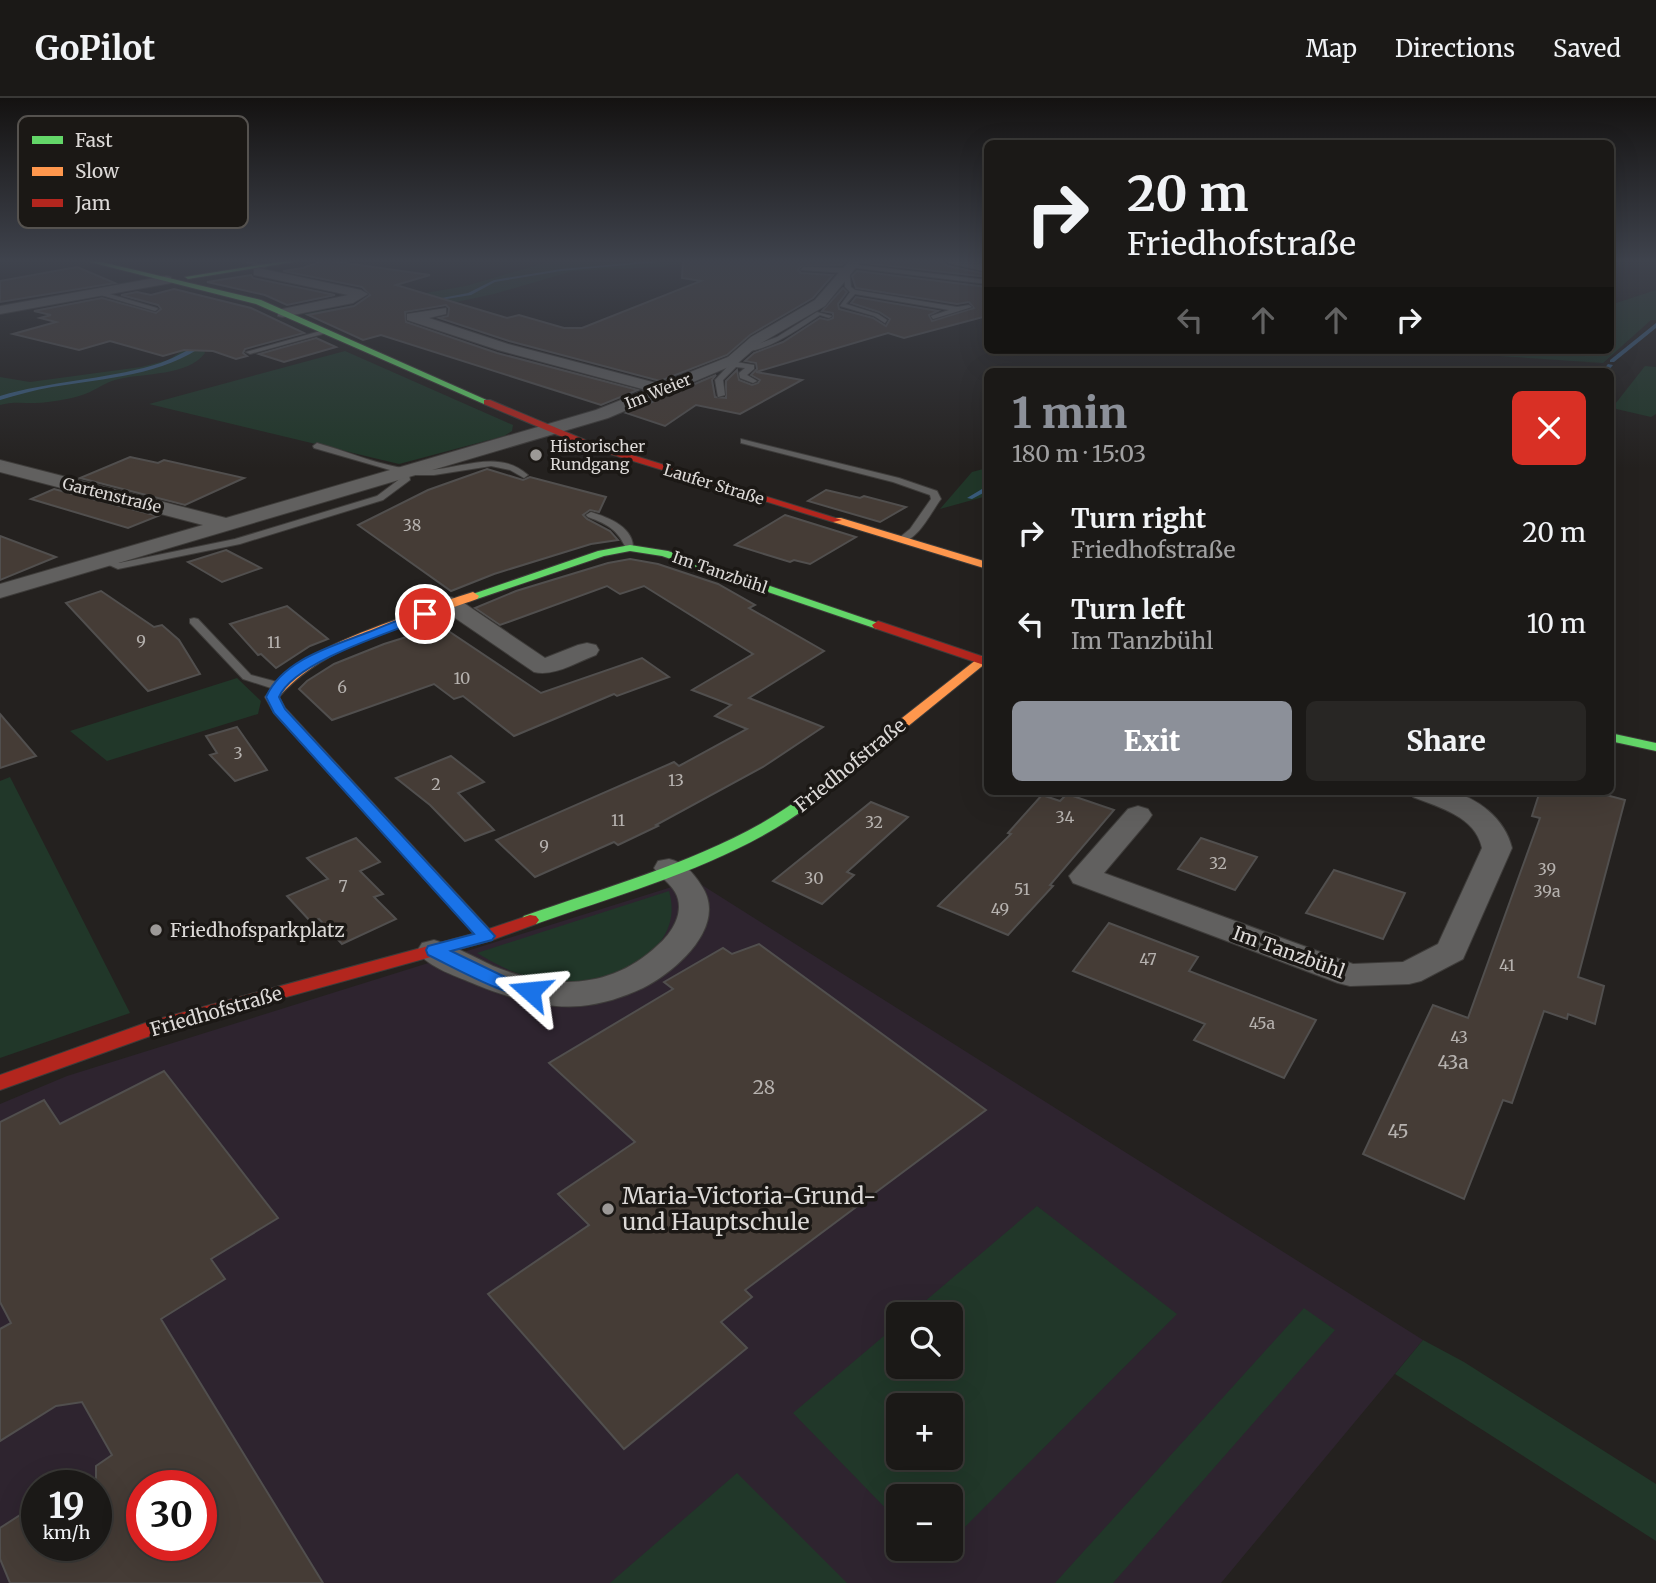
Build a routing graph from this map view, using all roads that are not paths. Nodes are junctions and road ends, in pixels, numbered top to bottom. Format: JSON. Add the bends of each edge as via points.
{"nodes":[{"id":1,"x":318,"y":329,"type":"edge"},
{"id":2,"x":449,"y":329,"type":"edge"},
{"id":3,"x":774,"y":329,"type":"edge"},
{"id":4,"x":801,"y":329,"type":"edge"},
{"id":5,"x":324,"y":332,"type":"junction"},
{"id":6,"x":745,"y":350,"type":"junction"},
{"id":7,"x":250,"y":352,"type":"dead end"},
{"id":8,"x":733,"y":362,"type":"junction"},
{"id":9,"x":752,"y":381,"type":"dead end"},
{"id":10,"x":664,"y":390,"type":"junction"},
{"id":11,"x":721,"y":395,"type":"dead end"},
{"id":12,"x":549,"y":430,"type":"junction"},
{"id":13,"x":744,"y":441,"type":"dead end"},
{"id":14,"x":317,"y":446,"type":"dead end"},
{"id":15,"x":0,"y":466,"type":"edge"},
{"id":16,"x":403,"y":472,"type":"junction"},
{"id":17,"x":524,"y":475,"type":"dead end"},
{"id":18,"x":591,"y":515,"type":"dead end"},
{"id":19,"x":224,"y":524,"type":"junction"},
{"id":20,"x":902,"y":540,"type":"junction"},
{"id":21,"x":630,"y":548,"type":"junction"},
{"id":22,"x":105,"y":561,"type":"junction"},
{"id":23,"x":984,"y":565,"type":"edge"},
{"id":24,"x":3,"y":588,"type":"edge"},
{"id":25,"x":450,"y":604,"type":"junction"},
{"id":26,"x":194,"y":621,"type":"dead end"},
{"id":27,"x":587,"y":650,"type":"dead end"},
{"id":28,"x":984,"y":659,"type":"edge"},
{"id":29,"x":984,"y":660,"type":"edge"},
{"id":30,"x":277,"y":686,"type":"junction"},
{"id":31,"x":1614,"y":738,"type":"edge"},
{"id":32,"x":1656,"y":747,"type":"edge"},
{"id":33,"x":1433,"y":795,"type":"edge"},
{"id":34,"x":1138,"y":815,"type":"dead end"},
{"id":35,"x":669,"y":868,"type":"junction"},
{"id":36,"x":486,"y":936,"type":"junction"},
{"id":37,"x":435,"y":950,"type":"junction"},
{"id":38,"x":0,"y":1083,"type":"edge"}],
"edges":[{"from":1,"to":5,"type":"main road","name":"Laufer Straße"},
{"from":2,"to":10,"type":"street"},
{"from":3,"to":6,"type":"street","name":"Im Weier"},
{"from":4,"to":6,"type":"lane"},
{"from":5,"to":7,"type":"lane"},
{"from":5,"to":12,"type":"main road","name":"Laufer Straße"},
{"from":6,"to":8,"type":"street","name":"Im Weier"},
{"from":8,"to":9,"type":"lane","via":[[751,367],[743,376]]},
{"from":8,"to":10,"type":"street","name":"Im Weier"},
{"from":8,"to":11,"type":"lane","via":[[733,368],[719,380]]},
{"from":10,"to":12,"type":"street","name":"Im Weier"},
{"from":12,"to":16,"type":"street"},
{"from":12,"to":20,"type":"main road","name":"Laufer Straße","via":[[649,465]]},
{"from":13,"to":20,"type":"lane","via":[[934,493],[936,499]]},
{"from":14,"to":16,"type":"lane"},
{"from":15,"to":19,"type":"street","name":"Gartenstraße"},
{"from":16,"to":17,"type":"lane","via":[[436,472],[477,463],[513,466]]},
{"from":16,"to":19,"type":"street"},
{"from":16,"to":22,"type":"lane","via":[[407,478],[380,498],[237,542],[118,566]]},
{"from":18,"to":21,"type":"lane","via":[[615,524],[627,536]]},
{"from":19,"to":22,"type":"street"},
{"from":20,"to":23,"type":"main road","name":"Laufer Straße"},
{"from":21,"to":25,"type":"main road","name":"Im Tanzbühl","via":[[505,583]]},
{"from":21,"to":28,"type":"main road","name":"Im Tanzbühl","via":[[664,553]]},
{"from":22,"to":24,"type":"street"},
{"from":25,"to":27,"type":"street","via":[[552,673]]},
{"from":25,"to":30,"type":"main road","name":"Im Tanzbühl","via":[[322,655]]},
{"from":26,"to":30,"type":"lane","via":[[247,677]]},
{"from":29,"to":35,"type":"main road","name":"Friedhofstraße","via":[[803,806],[701,858]]},
{"from":30,"to":36,"type":"main road","via":[[272,697],[279,710]]},
{"from":31,"to":32,"type":"main road"},
{"from":33,"to":34,"type":"street","name":"Im Tanzbühl","via":[[1470,810],[1493,831],[1497,848],[1451,951],[1409,973],[1350,975],[1084,876]]},
{"from":35,"to":36,"type":"main road","name":"Friedhofstraße"},
{"from":35,"to":37,"type":"street","via":[[688,887],[695,903],[691,926],[671,954],[641,977],[603,990],[566,995],[530,991],[500,982]]},
{"from":36,"to":37,"type":"main road","name":"Friedhofstraße"},
{"from":37,"to":38,"type":"main road","name":"Friedhofstraße","via":[[158,1026]]}]}
